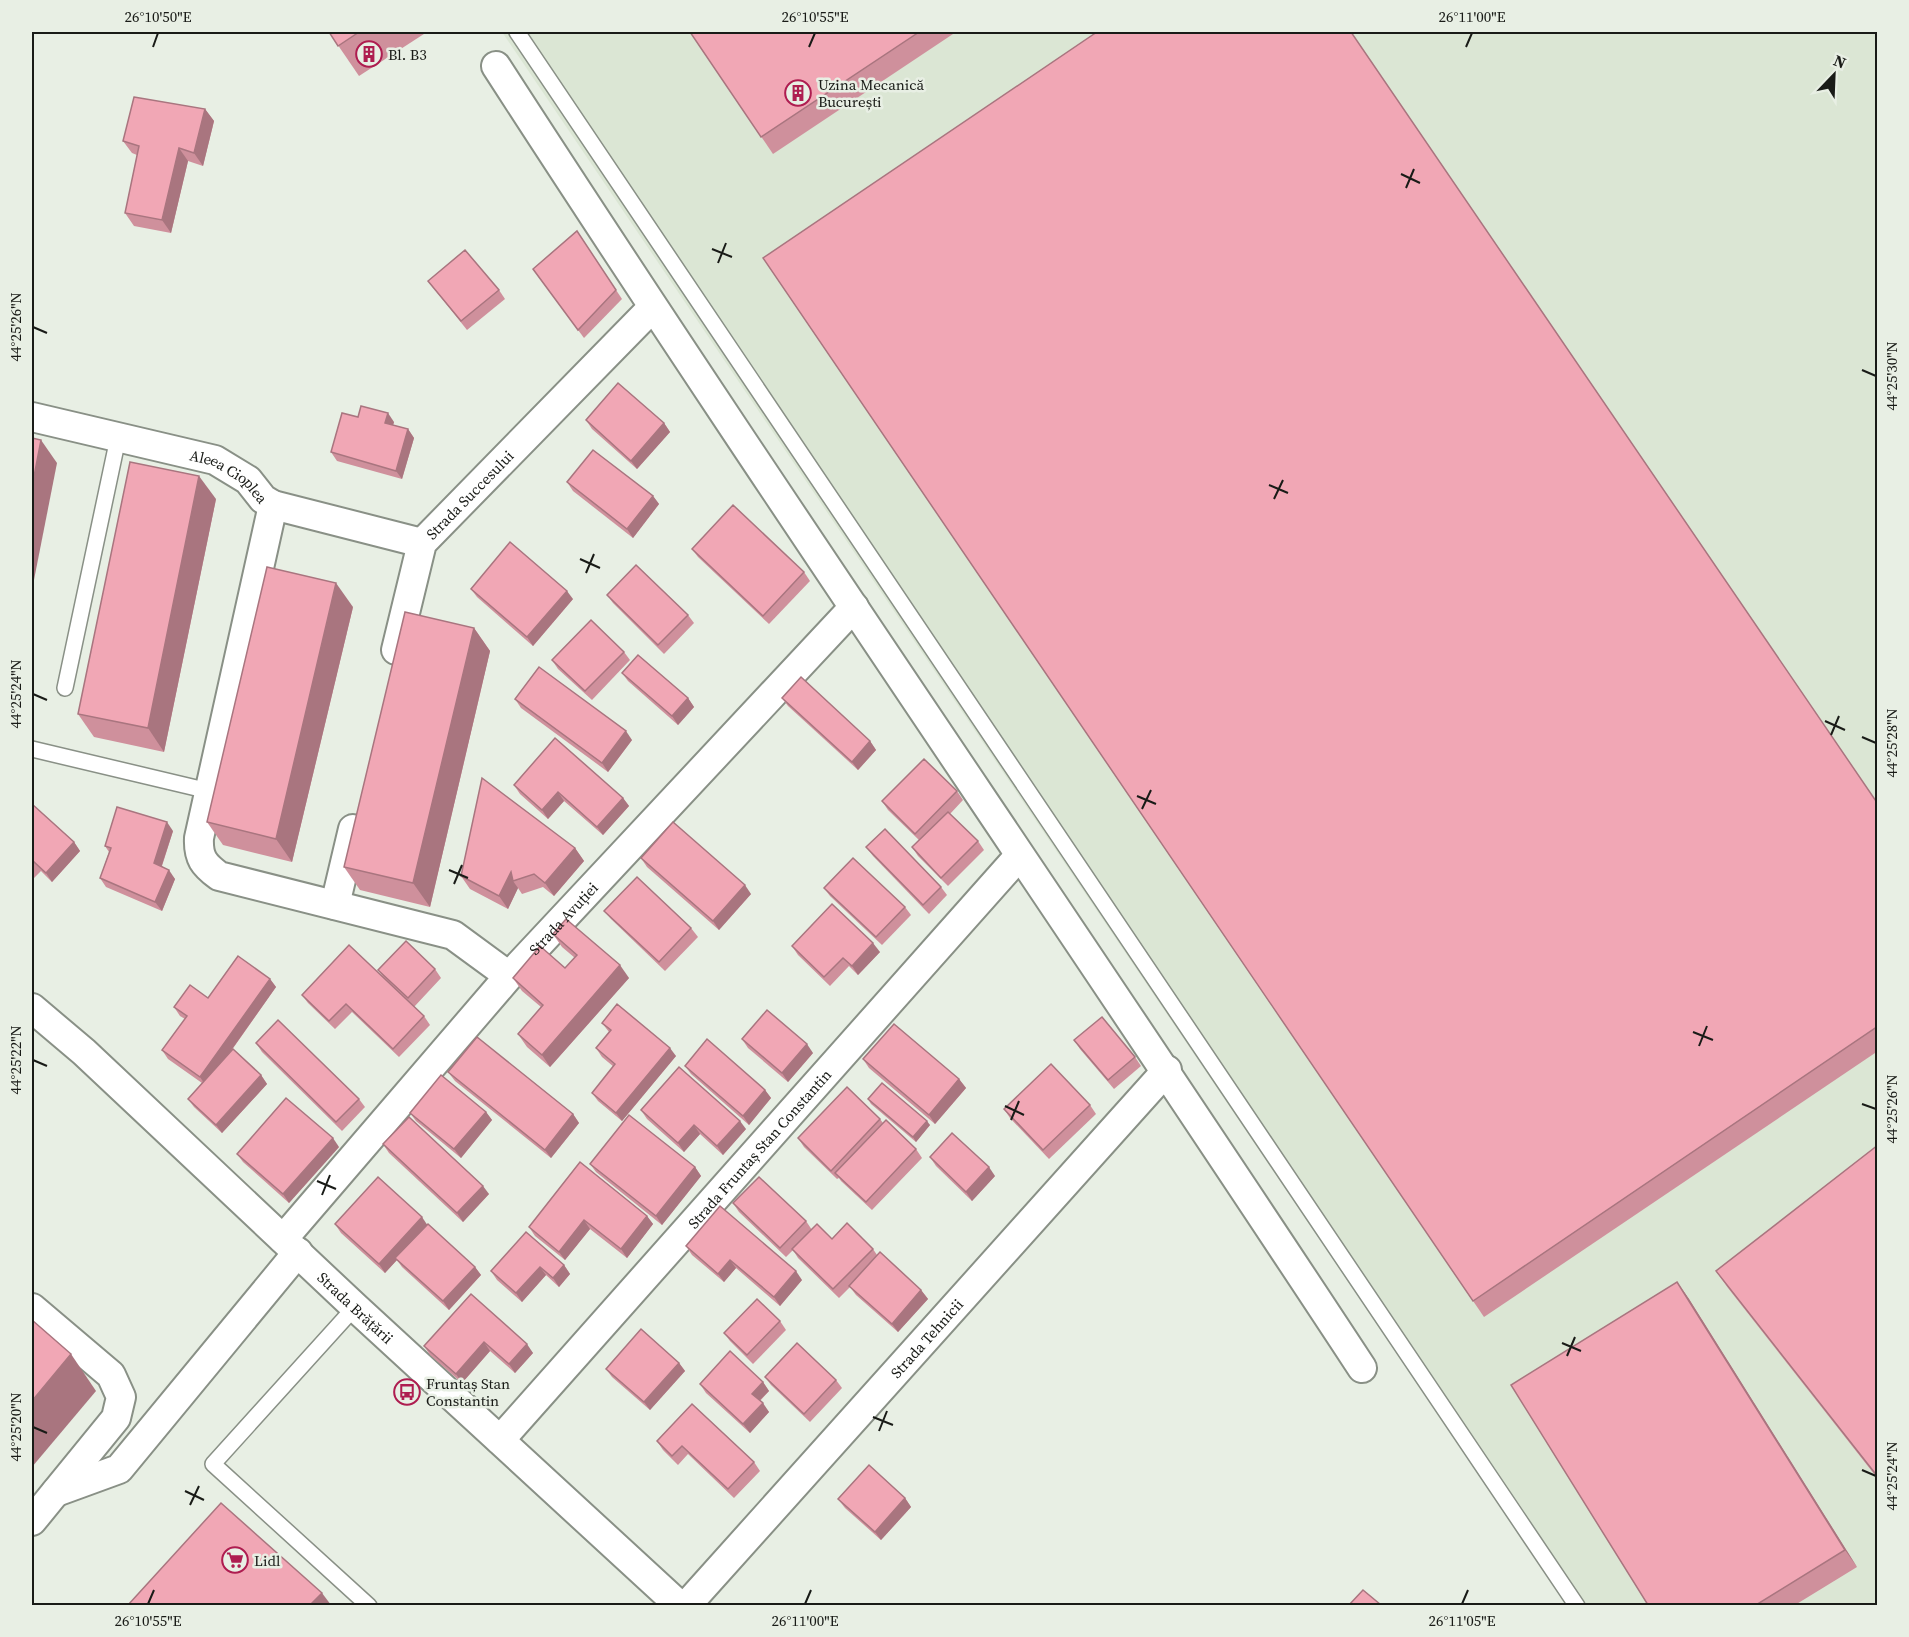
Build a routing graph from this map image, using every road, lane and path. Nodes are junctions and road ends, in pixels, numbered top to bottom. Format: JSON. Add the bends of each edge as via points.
{"nodes":[{"id":1,"x":517,"y":32,"type":"edge"},
{"id":2,"x":496,"y":66,"type":"dead end"},
{"id":3,"x":652,"y":308,"type":"junction"},
{"id":4,"x":32,"y":417,"type":"edge"},
{"id":5,"x":117,"y":438,"type":"junction"},
{"id":6,"x":273,"y":505,"type":"junction"},
{"id":7,"x":422,"y":543,"type":"junction"},
{"id":8,"x":854,"y":607,"type":"junction"},
{"id":9,"x":389,"y":679,"type":"edge"},
{"id":10,"x":65,"y":688,"type":"dead end"},
{"id":11,"x":32,"y":749,"type":"edge"},
{"id":12,"x":209,"y":791,"type":"junction"},
{"id":13,"x":359,"y":803,"type":"edge"},
{"id":14,"x":1019,"y":856,"type":"junction"},
{"id":15,"x":335,"y":905,"type":"junction"},
{"id":16,"x":508,"y":976,"type":"junction"},
{"id":17,"x":32,"y":1008,"type":"edge"},
{"id":18,"x":1167,"y":1070,"type":"junction"},
{"id":19,"x":291,"y":1246,"type":"junction"},
{"id":20,"x":355,"y":1307,"type":"junction"},
{"id":21,"x":32,"y":1308,"type":"edge"},
{"id":22,"x":1362,"y":1368,"type":"dead end"},
{"id":23,"x":500,"y":1440,"type":"junction"},
{"id":24,"x":56,"y":1492,"type":"junction"},
{"id":25,"x":32,"y":1521,"type":"edge"},
{"id":26,"x":369,"y":1605,"type":"edge"},
{"id":27,"x":680,"y":1605,"type":"edge"},
{"id":28,"x":686,"y":1605,"type":"edge"},
{"id":29,"x":1577,"y":1605,"type":"edge"}],
"edges":[{"from":1,"to":29,"type":"lane"},
{"from":2,"to":3,"type":"street"},
{"from":3,"to":7,"type":"street","name":"Strada Succesului"},
{"from":3,"to":8,"type":"street"},
{"from":4,"to":5,"type":"street","name":"Aleea Cioplea"},
{"from":5,"to":6,"type":"street","name":"Aleea Cioplea","via":[[215,460],[248,480]]},
{"from":5,"to":10,"type":"lane"},
{"from":6,"to":7,"type":"street","name":"Aleea Cioplea"},
{"from":6,"to":12,"type":"street"},
{"from":7,"to":9,"type":"street","name":"Strada Succesului"},
{"from":8,"to":14,"type":"street"},
{"from":8,"to":16,"type":"street","name":"Strada Avuției"},
{"from":11,"to":12,"type":"lane"},
{"from":12,"to":15,"type":"street","via":[[199,838],[198,853],[204,865],[219,876]]},
{"from":13,"to":15,"type":"street"},
{"from":14,"to":18,"type":"street"},
{"from":14,"to":23,"type":"street","name":"Strada Fruntaș Stan Constantin"},
{"from":15,"to":16,"type":"street","via":[[453,935]]},
{"from":16,"to":19,"type":"street","name":"Strada Avuției"},
{"from":17,"to":19,"type":"street","name":"Strada Brățării"},
{"from":18,"to":22,"type":"street"},
{"from":18,"to":28,"type":"street","name":"Strada Tehnicii"},
{"from":19,"to":20,"type":"street","name":"Strada Brățării"},
{"from":19,"to":24,"type":"street","name":"Strada Avuției","via":[[119,1469]]},
{"from":20,"to":23,"type":"street","name":"Strada Brățării"},
{"from":20,"to":26,"type":"lane","via":[[213,1464]]},
{"from":21,"to":24,"type":"street","via":[[111,1375],[121,1397],[116,1418]]},
{"from":23,"to":27,"type":"street","name":"Strada Brățării"},
{"from":24,"to":25,"type":"street"}]}
